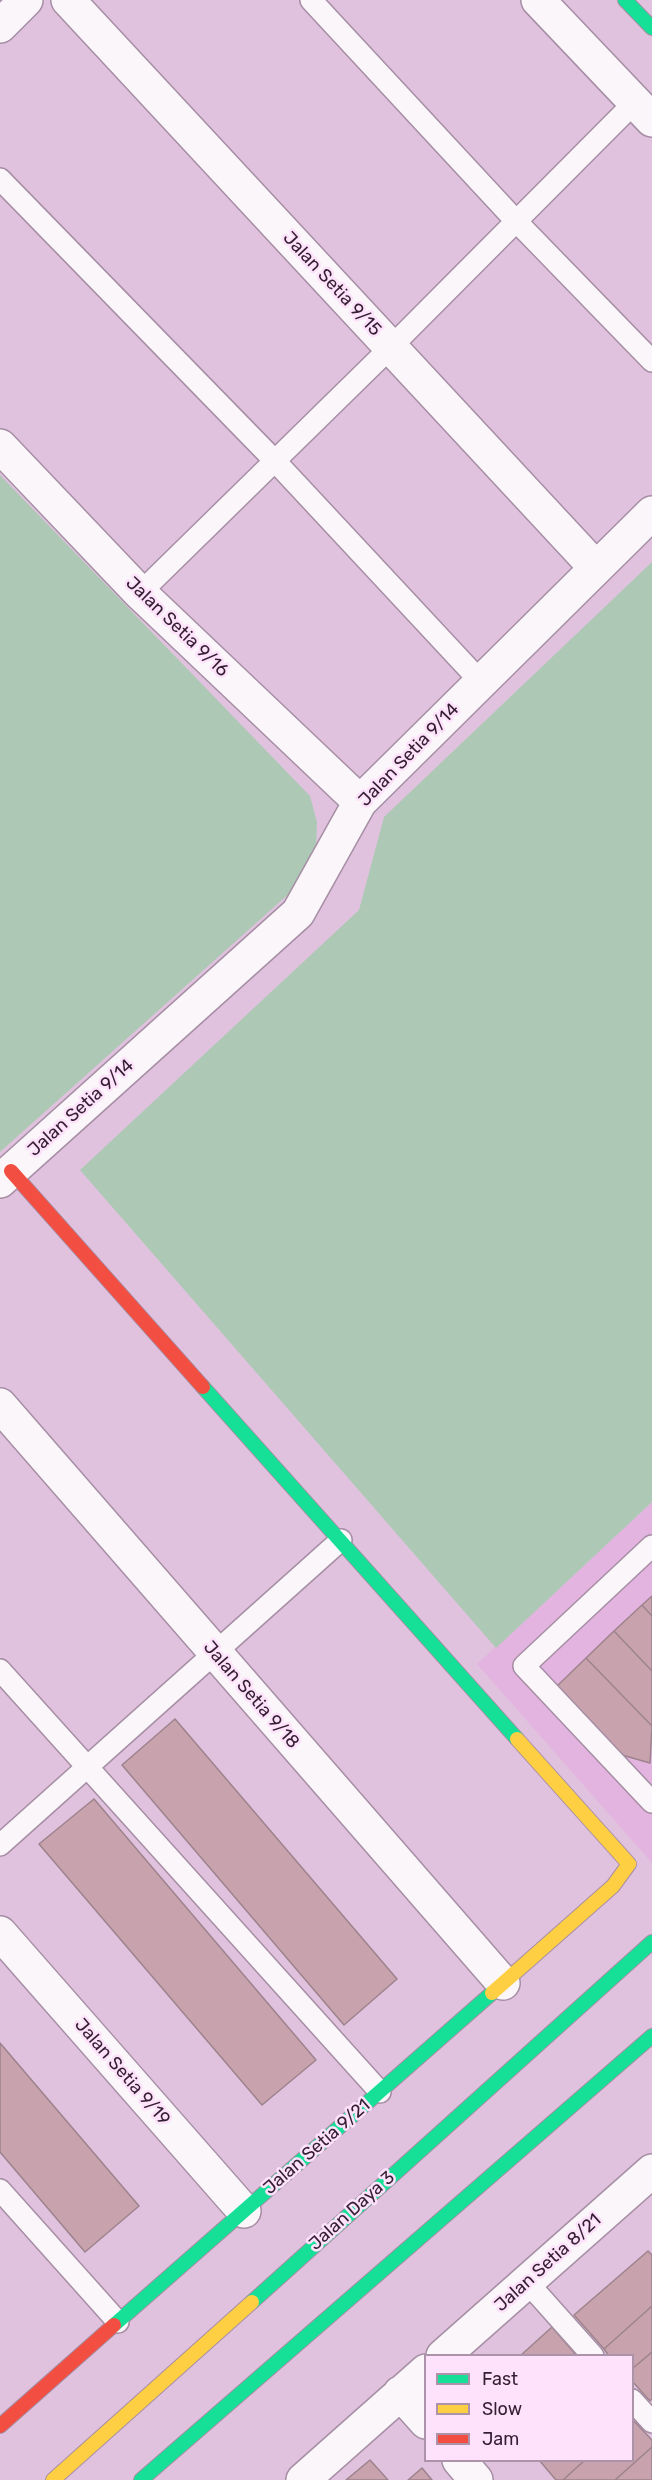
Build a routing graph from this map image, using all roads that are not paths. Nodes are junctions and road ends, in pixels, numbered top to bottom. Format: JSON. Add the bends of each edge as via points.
{"nodes":[{"id":1,"x":26,"y":0,"type":"edge"},
{"id":2,"x":68,"y":0,"type":"edge"},
{"id":3,"x":311,"y":0,"type":"edge"},
{"id":4,"x":538,"y":0,"type":"edge"},
{"id":5,"x":625,"y":0,"type":"edge"},
{"id":6,"x":0,"y":26,"type":"edge"},
{"id":7,"x":652,"y":28,"type":"edge"},
{"id":8,"x":643,"y":111,"type":"edge"},
{"id":9,"x":0,"y":179,"type":"edge"},
{"id":10,"x":516,"y":221,"type":"junction"},
{"id":11,"x":391,"y":347,"type":"junction"},
{"id":12,"x":652,"y":362,"type":"edge"},
{"id":13,"x":0,"y":446,"type":"edge"},
{"id":14,"x":275,"y":461,"type":"junction"},
{"id":15,"x":652,"y":513,"type":"edge"},
{"id":16,"x":596,"y":568,"type":"junction"},
{"id":17,"x":140,"y":592,"type":"junction"},
{"id":18,"x":481,"y":682,"type":"junction"},
{"id":19,"x":360,"y":802,"type":"junction"},
{"id":20,"x":6,"y":1176,"type":"edge"},
{"id":21,"x":0,"y":1405,"type":"edge"},
{"id":22,"x":341,"y":1540,"type":"junction"},
{"id":23,"x":652,"y":1546,"type":"edge"},
{"id":24,"x":214,"y":1654,"type":"junction"},
{"id":25,"x":0,"y":1670,"type":"edge"},
{"id":26,"x":88,"y":1767,"type":"junction"},
{"id":27,"x":652,"y":1802,"type":"edge"},
{"id":28,"x":0,"y":1845,"type":"edge"},
{"id":29,"x":0,"y":1933,"type":"edge"},
{"id":30,"x":652,"y":1942,"type":"edge"},
{"id":31,"x":503,"y":1983,"type":"junction"},
{"id":32,"x":652,"y":2036,"type":"edge"},
{"id":33,"x":380,"y":2092,"type":"junction"},
{"id":34,"x":652,"y":2171,"type":"edge"},
{"id":35,"x":0,"y":2190,"type":"edge"},
{"id":36,"x":244,"y":2211,"type":"junction"},
{"id":37,"x":527,"y":2282,"type":"junction"},
{"id":38,"x":118,"y":2322,"type":"junction"},
{"id":39,"x":444,"y":2354,"type":"edge"},
{"id":40,"x":592,"y":2354,"type":"edge"},
{"id":41,"x":424,"y":2373,"type":"edge"},
{"id":42,"x":400,"y":2393,"type":"junction"},
{"id":43,"x":634,"y":2401,"type":"edge"},
{"id":44,"x":424,"y":2420,"type":"edge"},
{"id":45,"x":652,"y":2422,"type":"edge"},
{"id":46,"x":0,"y":2426,"type":"edge"},
{"id":47,"x":461,"y":2462,"type":"edge"},
{"id":48,"x":53,"y":2480,"type":"edge"},
{"id":49,"x":141,"y":2480,"type":"edge"},
{"id":50,"x":303,"y":2480,"type":"edge"},
{"id":51,"x":476,"y":2480,"type":"edge"}],
"edges":[{"from":1,"to":6,"type":"street"},
{"from":2,"to":11,"type":"street","name":"Jalan Setia 9/15"},
{"from":3,"to":10,"type":"lane"},
{"from":4,"to":8,"type":"street"},
{"from":5,"to":7,"type":"street"},
{"from":8,"to":10,"type":"lane"},
{"from":9,"to":14,"type":"lane"},
{"from":10,"to":11,"type":"lane"},
{"from":10,"to":12,"type":"lane"},
{"from":11,"to":14,"type":"lane"},
{"from":11,"to":16,"type":"street","name":"Jalan Setia 9/15"},
{"from":13,"to":17,"type":"street","name":"Jalan Setia 9/16"},
{"from":14,"to":17,"type":"lane"},
{"from":14,"to":18,"type":"lane"},
{"from":15,"to":16,"type":"street","name":"Jalan Setia 9/14"},
{"from":16,"to":18,"type":"street","name":"Jalan Setia 9/14"},
{"from":17,"to":19,"type":"street","name":"Jalan Setia 9/16"},
{"from":18,"to":19,"type":"street","name":"Jalan Setia 9/14"},
{"from":19,"to":20,"type":"street","name":"Jalan Setia 9/14","via":[[298,913]]},
{"from":20,"to":22,"type":"street"},
{"from":21,"to":24,"type":"street","name":"Jalan Setia 9/18"},
{"from":22,"to":24,"type":"lane"},
{"from":22,"to":31,"type":"street","name":"Jalan Setia 9/21","via":[[629,1864],[613,1886]]},
{"from":23,"to":27,"type":"lane","via":[[524,1666]]},
{"from":24,"to":26,"type":"lane"},
{"from":24,"to":31,"type":"street","name":"Jalan Setia 9/18"},
{"from":25,"to":26,"type":"lane"},
{"from":26,"to":28,"type":"lane"},
{"from":26,"to":33,"type":"lane"},
{"from":29,"to":36,"type":"street","name":"Jalan Setia 9/19"},
{"from":30,"to":48,"type":"street","name":"Jalan Daya 3"},
{"from":31,"to":33,"type":"street","name":"Jalan Setia 9/21"},
{"from":32,"to":49,"type":"street"},
{"from":33,"to":36,"type":"street","name":"Jalan Setia 9/21"},
{"from":34,"to":37,"type":"street","name":"Jalan Setia 8/21"},
{"from":35,"to":38,"type":"lane"},
{"from":36,"to":38,"type":"street","name":"Jalan Setia 9/21"},
{"from":37,"to":39,"type":"street","name":"Jalan Setia 8/21"},
{"from":37,"to":40,"type":"lane"},
{"from":38,"to":46,"type":"street","name":"Jalan Setia 9/21"},
{"from":41,"to":42,"type":"street"},
{"from":42,"to":44,"type":"street"},
{"from":42,"to":50,"type":"street"},
{"from":43,"to":45,"type":"lane"},
{"from":47,"to":51,"type":"street"}]}
